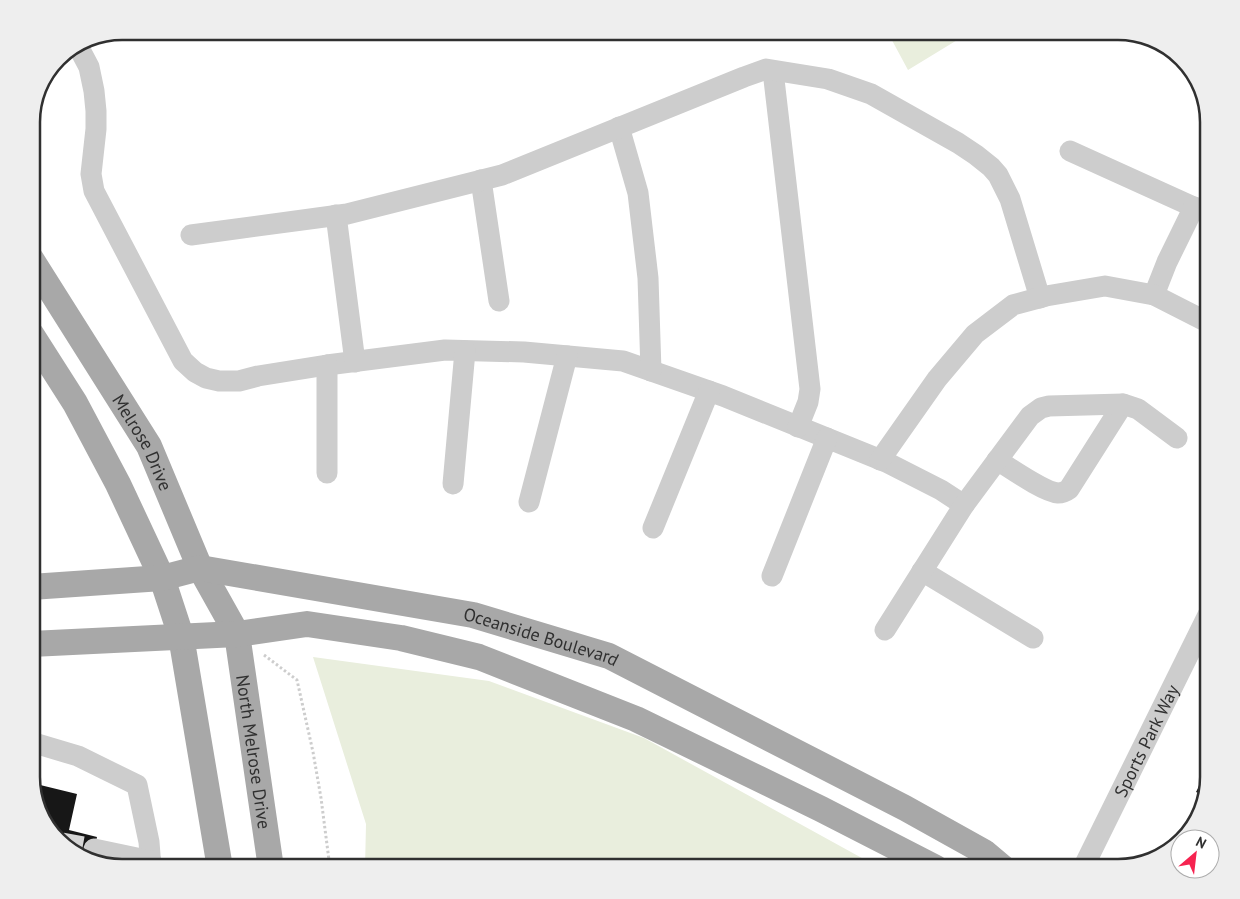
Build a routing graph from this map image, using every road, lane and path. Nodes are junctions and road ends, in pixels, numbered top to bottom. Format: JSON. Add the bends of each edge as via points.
{"nodes":[{"id":1,"x":81,"y":51,"type":"edge"},
{"id":2,"x":773,"y":70,"type":"junction"},
{"id":3,"x":619,"y":127,"type":"junction"},
{"id":4,"x":1070,"y":150,"type":"dead end"},
{"id":5,"x":481,"y":180,"type":"junction"},
{"id":6,"x":1200,"y":211,"type":"edge"},
{"id":7,"x":1200,"y":212,"type":"edge"},
{"id":8,"x":336,"y":215,"type":"junction"},
{"id":9,"x":191,"y":235,"type":"dead end"},
{"id":10,"x":40,"y":272,"type":"edge"},
{"id":11,"x":1154,"y":295,"type":"junction"},
{"id":12,"x":1040,"y":298,"type":"junction"},
{"id":13,"x":499,"y":301,"type":"dead end"},
{"id":14,"x":1200,"y":319,"type":"edge"},
{"id":15,"x":40,"y":347,"type":"edge"},
{"id":16,"x":465,"y":351,"type":"junction"},
{"id":17,"x":567,"y":356,"type":"junction"},
{"id":18,"x":355,"y":362,"type":"junction"},
{"id":19,"x":327,"y":365,"type":"junction"},
{"id":20,"x":651,"y":371,"type":"junction"},
{"id":21,"x":709,"y":391,"type":"junction"},
{"id":22,"x":1123,"y":404,"type":"junction"},
{"id":23,"x":798,"y":427,"type":"junction"},
{"id":24,"x":827,"y":438,"type":"junction"},
{"id":25,"x":1177,"y":438,"type":"dead end"},
{"id":26,"x":880,"y":460,"type":"junction"},
{"id":27,"x":997,"y":460,"type":"junction"},
{"id":28,"x":327,"y":474,"type":"dead end"},
{"id":29,"x":453,"y":484,"type":"dead end"},
{"id":30,"x":529,"y":502,"type":"dead end"},
{"id":31,"x":964,"y":505,"type":"junction"},
{"id":32,"x":653,"y":528,"type":"dead end"},
{"id":33,"x":200,"y":568,"type":"junction"},
{"id":34,"x":922,"y":571,"type":"junction"},
{"id":35,"x":772,"y":576,"type":"dead end"},
{"id":36,"x":162,"y":578,"type":"junction"},
{"id":37,"x":40,"y":586,"type":"edge"},
{"id":38,"x":885,"y":630,"type":"dead end"},
{"id":39,"x":1200,"y":631,"type":"edge"},
{"id":40,"x":237,"y":634,"type":"junction"},
{"id":41,"x":181,"y":636,"type":"junction"},
{"id":42,"x":1033,"y":638,"type":"dead end"},
{"id":43,"x":40,"y":644,"type":"edge"},
{"id":44,"x":40,"y":745,"type":"edge"},
{"id":45,"x":94,"y":849,"type":"tunnel mouth"},
{"id":46,"x":130,"y":859,"type":"edge"},
{"id":47,"x":150,"y":859,"type":"edge"},
{"id":48,"x":218,"y":859,"type":"edge"},
{"id":49,"x":270,"y":859,"type":"edge"},
{"id":50,"x":329,"y":859,"type":"edge"},
{"id":51,"x":918,"y":859,"type":"edge"},
{"id":52,"x":992,"y":859,"type":"edge"},
{"id":53,"x":1087,"y":859,"type":"edge"}],
"edges":[{"from":1,"to":19,"type":"street","via":[[89,67],[95,98],[96,130],[91,174],[94,191],[183,361],[195,372],[219,381],[239,381]]},
{"from":2,"to":3,"type":"street","via":[[766,69],[744,77]]},
{"from":2,"to":12,"type":"street","via":[[828,79],[871,94],[958,143],[991,167],[1010,198]]},
{"from":2,"to":23,"type":"street","via":[[810,389]]},
{"from":3,"to":5,"type":"street"},
{"from":3,"to":20,"type":"street","via":[[638,193],[648,278]]},
{"from":4,"to":6,"type":"street"},
{"from":5,"to":8,"type":"street"},
{"from":5,"to":13,"type":"street"},
{"from":7,"to":11,"type":"street","via":[[1167,262]]},
{"from":8,"to":9,"type":"street"},
{"from":8,"to":18,"type":"street"},
{"from":10,"to":33,"type":"main road","name":"Melrose Drive","via":[[149,446]]},
{"from":11,"to":12,"type":"street","via":[[1105,286]]},
{"from":11,"to":14,"type":"street"},
{"from":12,"to":26,"type":"street","via":[[1013,304],[975,334],[937,379]]},
{"from":15,"to":36,"type":"main road","via":[[88,427]]},
{"from":16,"to":17,"type":"street"},
{"from":16,"to":18,"type":"street","via":[[445,350]]},
{"from":16,"to":29,"type":"street"},
{"from":17,"to":20,"type":"street","via":[[623,361]]},
{"from":17,"to":30,"type":"street"},
{"from":18,"to":19,"type":"street"},
{"from":19,"to":28,"type":"street"},
{"from":20,"to":21,"type":"street"},
{"from":21,"to":23,"type":"street"},
{"from":21,"to":32,"type":"street"},
{"from":22,"to":25,"type":"street","via":[[1138,409]]},
{"from":22,"to":27,"type":"street","via":[[1041,408],[1030,416]]},
{"from":22,"to":27,"type":"street","via":[[1069,489],[1063,493],[1044,489]]},
{"from":23,"to":24,"type":"street"},
{"from":24,"to":26,"type":"street"},
{"from":24,"to":35,"type":"street"},
{"from":26,"to":31,"type":"street"},
{"from":27,"to":31,"type":"street"},
{"from":31,"to":34,"type":"street"},
{"from":33,"to":36,"type":"main road","name":"Oceanside Boulevard"},
{"from":33,"to":40,"type":"main road","name":"Melrose Drive"},
{"from":33,"to":52,"type":"main road","name":"Oceanside Boulevard","via":[[473,615],[609,656],[905,808]]},
{"from":34,"to":38,"type":"street"},
{"from":34,"to":42,"type":"street"},
{"from":36,"to":37,"type":"main road","name":"Oceanside Boulevard"},
{"from":36,"to":41,"type":"main road"},
{"from":39,"to":53,"type":"street","name":"Sports Park Way"},
{"from":40,"to":41,"type":"main road","name":"Oceanside Boulevard"},
{"from":40,"to":49,"type":"main road","name":"North Melrose Drive"},
{"from":40,"to":50,"type":"path","via":[[297,680],[313,752]]},
{"from":40,"to":51,"type":"main road","name":"Oceanside Boulevard","via":[[307,624],[401,638],[479,657],[636,719]]},
{"from":41,"to":43,"type":"main road","name":"Oceanside Boulevard"},
{"from":41,"to":48,"type":"main road"},
{"from":44,"to":47,"type":"street","via":[[78,756],[137,785]]},
{"from":45,"to":46,"type":"street"}]}
